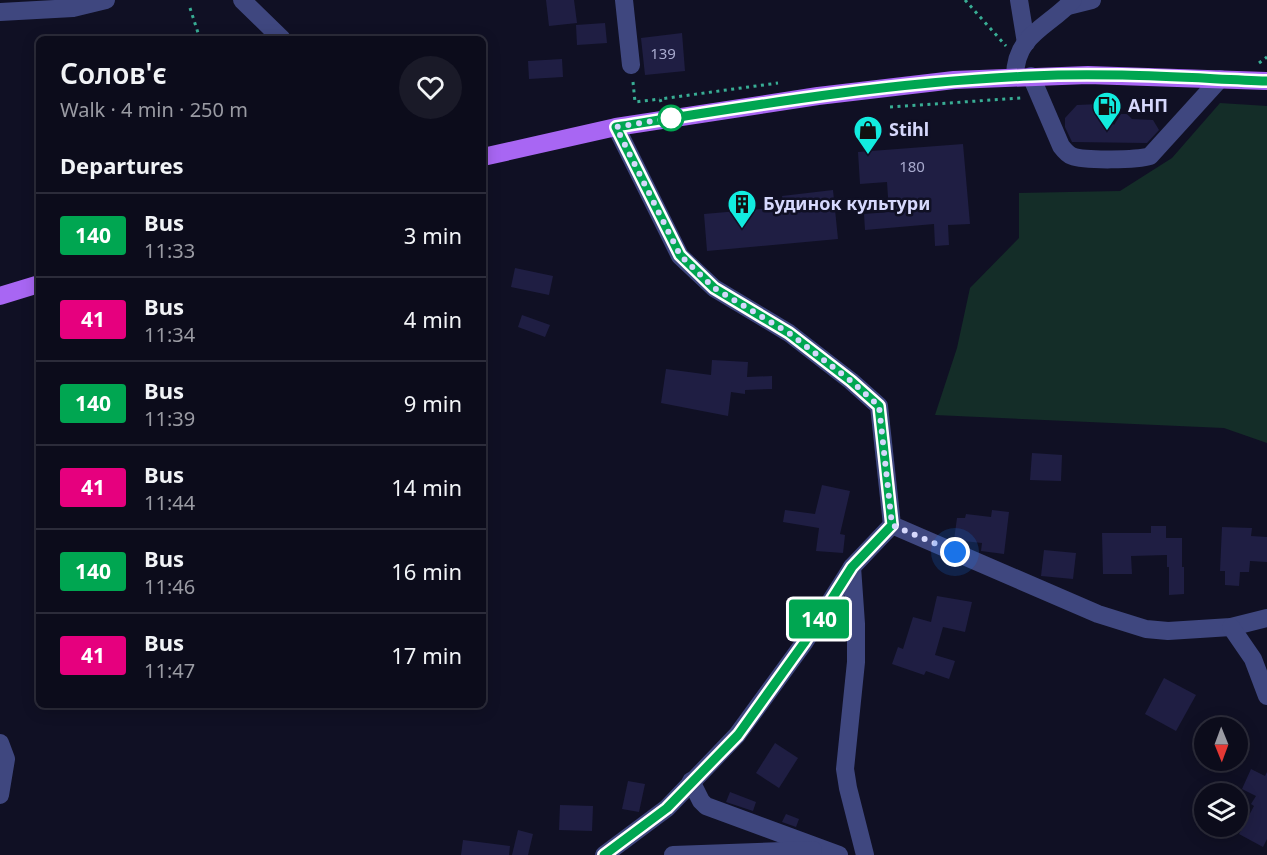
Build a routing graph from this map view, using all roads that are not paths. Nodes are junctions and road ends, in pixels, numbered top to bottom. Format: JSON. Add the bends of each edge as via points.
{"nodes":[{"id":1,"x":106,"y":0,"type":"edge"},
{"id":2,"x":242,"y":0,"type":"edge"},
{"id":3,"x":624,"y":0,"type":"edge"},
{"id":4,"x":1019,"y":0,"type":"edge"},
{"id":5,"x":1092,"y":0,"type":"edge"},
{"id":6,"x":1070,"y":3,"type":"edge"},
{"id":7,"x":0,"y":12,"type":"edge"},
{"id":8,"x":279,"y":36,"type":"edge"},
{"id":9,"x":1026,"y":43,"type":"junction"},
{"id":10,"x":631,"y":65,"type":"road end"},
{"id":11,"x":1021,"y":71,"type":"junction"},
{"id":12,"x":1220,"y":79,"type":"junction"},
{"id":13,"x":1267,"y":81,"type":"edge"},
{"id":14,"x":616,"y":127,"type":"junction"},
{"id":15,"x":486,"y":156,"type":"edge"},
{"id":16,"x":36,"y":285,"type":"edge"},
{"id":17,"x":0,"y":296,"type":"edge"},
{"id":18,"x":892,"y":525,"type":"junction"},
{"id":19,"x":852,"y":567,"type":"junction"},
{"id":20,"x":1267,"y":618,"type":"edge"},
{"id":21,"x":1231,"y":627,"type":"junction"},
{"id":22,"x":1267,"y":696,"type":"edge"},
{"id":23,"x":0,"y":743,"type":"edge"},
{"id":24,"x":691,"y":781,"type":"junction"},
{"id":25,"x":0,"y":795,"type":"edge"},
{"id":26,"x":815,"y":850,"type":"edge"},
{"id":27,"x":604,"y":855,"type":"edge"},
{"id":28,"x":674,"y":855,"type":"edge"},
{"id":29,"x":839,"y":855,"type":"edge"},
{"id":30,"x":865,"y":855,"type":"edge"}],
"edges":[{"from":1,"to":7,"type":"street","via":[[73,8]]},
{"from":2,"to":8,"type":"street"},
{"from":3,"to":10,"type":"street"},
{"from":4,"to":9,"type":"street"},
{"from":5,"to":6,"type":"street"},
{"from":6,"to":9,"type":"street","via":[[1037,28]]},
{"from":9,"to":11,"type":"street"},
{"from":11,"to":12,"type":"main road"},
{"from":11,"to":12,"type":"street","via":[[1061,146],[1080,157],[1140,158],[1153,154]]},
{"from":11,"to":14,"type":"main road"},
{"from":12,"to":13,"type":"main road"},
{"from":14,"to":15,"type":"main road"},
{"from":14,"to":18,"type":"street","via":[[680,255],[714,288],[789,333],[879,406]]},
{"from":16,"to":17,"type":"main road"},
{"from":18,"to":19,"type":"street"},
{"from":18,"to":21,"type":"street","via":[[1098,614],[1138,627],[1168,631]]},
{"from":19,"to":24,"type":"street","via":[[738,735]]},
{"from":19,"to":30,"type":"street","via":[[856,662],[845,769]]},
{"from":20,"to":21,"type":"street"},
{"from":21,"to":22,"type":"street","via":[[1253,659]]},
{"from":23,"to":25,"type":"street","via":[[6,759]]},
{"from":24,"to":26,"type":"street","via":[[706,806]]},
{"from":24,"to":27,"type":"street","via":[[667,808]]},
{"from":26,"to":28,"type":"street"},
{"from":26,"to":29,"type":"street"}]}
